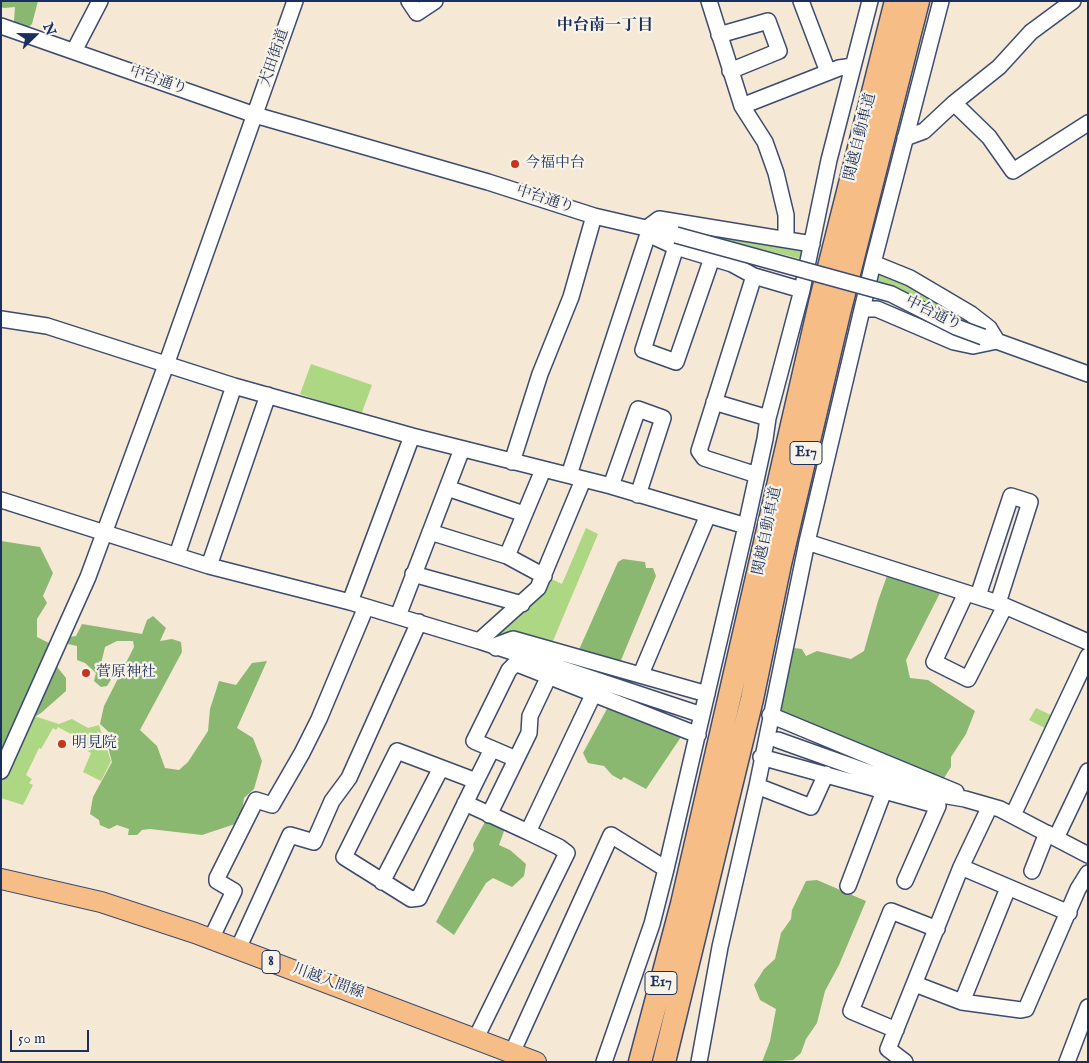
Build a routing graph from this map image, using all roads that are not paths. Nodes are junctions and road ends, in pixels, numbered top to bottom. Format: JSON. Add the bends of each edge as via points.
{"nodes":[{"id":1,"x":100,"y":1,"type":"edge"},
{"id":2,"x":294,"y":1,"type":"edge"},
{"id":3,"x":410,"y":1,"type":"edge"},
{"id":4,"x":435,"y":1,"type":"edge"},
{"id":5,"x":709,"y":1,"type":"edge"},
{"id":6,"x":800,"y":1,"type":"edge"},
{"id":7,"x":870,"y":1,"type":"edge"},
{"id":8,"x":896,"y":1,"type":"edge"},
{"id":9,"x":918,"y":1,"type":"edge"},
{"id":10,"x":941,"y":1,"type":"edge"},
{"id":11,"x":1073,"y":1,"type":"edge"},
{"id":12,"x":1,"y":26,"type":"edge"},
{"id":13,"x":720,"y":35,"type":"junction"},
{"id":14,"x":74,"y":52,"type":"junction"},
{"id":15,"x":853,"y":66,"type":"junction"},
{"id":16,"x":730,"y":71,"type":"junction"},
{"id":17,"x":828,"y":72,"type":"junction"},
{"id":18,"x":954,"y":103,"type":"junction"},
{"id":19,"x":742,"y":106,"type":"junction"},
{"id":20,"x":255,"y":115,"type":"junction"},
{"id":21,"x":1088,"y":123,"type":"edge"},
{"id":22,"x":905,"y":138,"type":"junction"},
{"id":23,"x":594,"y":216,"type":"junction"},
{"id":24,"x":648,"y":231,"type":"junction"},
{"id":25,"x":786,"y":239,"type":"junction"},
{"id":26,"x":676,"y":241,"type":"junction"},
{"id":27,"x":812,"y":244,"type":"junction"},
{"id":28,"x":712,"y":258,"type":"junction"},
{"id":29,"x":873,"y":263,"type":"junction"},
{"id":30,"x":754,"y":276,"type":"junction"},
{"id":31,"x":802,"y":290,"type":"junction"},
{"id":32,"x":864,"y":309,"type":"junction"},
{"id":33,"x":1,"y":319,"type":"edge"},
{"id":34,"x":990,"y":339,"type":"junction"},
{"id":35,"x":166,"y":365,"type":"junction"},
{"id":36,"x":1088,"y":374,"type":"edge"},
{"id":37,"x":234,"y":386,"type":"junction"},
{"id":38,"x":268,"y":395,"type":"junction"},
{"id":39,"x":714,"y":402,"type":"junction"},
{"id":40,"x":768,"y":418,"type":"junction"},
{"id":41,"x":412,"y":436,"type":"junction"},
{"id":42,"x":462,"y":448,"type":"junction"},
{"id":43,"x":512,"y":462,"type":"junction"},
{"id":44,"x":543,"y":470,"type":"junction"},
{"id":45,"x":757,"y":475,"type":"junction"},
{"id":46,"x":576,"y":478,"type":"junction"},
{"id":47,"x":610,"y":486,"type":"junction"},
{"id":48,"x":447,"y":488,"type":"junction"},
{"id":49,"x":638,"y":495,"type":"junction"},
{"id":50,"x":1,"y":500,"type":"edge"},
{"id":51,"x":524,"y":514,"type":"junction"},
{"id":52,"x":708,"y":515,"type":"junction"},
{"id":53,"x":746,"y":526,"type":"junction"},
{"id":54,"x":104,"y":532,"type":"junction"},
{"id":55,"x":430,"y":532,"type":"junction"},
{"id":56,"x":807,"y":542,"type":"junction"},
{"id":57,"x":177,"y":554,"type":"junction"},
{"id":58,"x":507,"y":556,"type":"junction"},
{"id":59,"x":209,"y":566,"type":"junction"},
{"id":60,"x":413,"y":574,"type":"junction"},
{"id":61,"x":544,"y":576,"type":"junction"},
{"id":62,"x":972,"y":594,"type":"junction"},
{"id":63,"x":350,"y":602,"type":"junction"},
{"id":64,"x":522,"y":604,"type":"junction"},
{"id":65,"x":1001,"y":605,"type":"junction"},
{"id":66,"x":366,"y":607,"type":"junction"},
{"id":67,"x":398,"y":616,"type":"junction"},
{"id":68,"x":419,"y":622,"type":"junction"},
{"id":69,"x":479,"y":641,"type":"junction"},
{"id":70,"x":1088,"y":642,"type":"edge"},
{"id":71,"x":494,"y":646,"type":"junction"},
{"id":72,"x":1088,"y":656,"type":"edge"},
{"id":73,"x":516,"y":664,"type":"junction"},
{"id":74,"x":641,"y":674,"type":"junction"},
{"id":75,"x":549,"y":676,"type":"junction"},
{"id":76,"x":594,"y":693,"type":"junction"},
{"id":77,"x":707,"y":694,"type":"junction"},
{"id":78,"x":696,"y":713,"type":"tunnel mouth"},
{"id":79,"x":770,"y":715,"type":"junction"},
{"id":80,"x":698,"y":735,"type":"junction"},
{"id":81,"x":778,"y":740,"type":"tunnel mouth"},
{"id":82,"x":492,"y":749,"type":"junction"},
{"id":83,"x":761,"y":757,"type":"junction"},
{"id":84,"x":516,"y":759,"type":"junction"},
{"id":85,"x":441,"y":768,"type":"junction"},
{"id":86,"x":1,"y":770,"type":"edge"},
{"id":87,"x":1088,"y":771,"type":"edge"},
{"id":88,"x":826,"y":774,"type":"junction"},
{"id":89,"x":476,"y":781,"type":"junction"},
{"id":90,"x":757,"y":786,"type":"junction"},
{"id":91,"x":884,"y":791,"type":"junction"},
{"id":92,"x":965,"y":799,"type":"junction"},
{"id":93,"x":465,"y":803,"type":"junction"},
{"id":94,"x":938,"y":806,"type":"junction"},
{"id":95,"x":990,"y":806,"type":"junction"},
{"id":96,"x":489,"y":815,"type":"junction"},
{"id":97,"x":1014,"y":815,"type":"junction"},
{"id":98,"x":528,"y":832,"type":"junction"},
{"id":99,"x":1051,"y":836,"type":"junction"},
{"id":100,"x":1088,"y":855,"type":"edge"},
{"id":101,"x":961,"y":867,"type":"junction"},
{"id":102,"x":666,"y":869,"type":"junction"},
{"id":103,"x":1032,"y":871,"type":"dead end"},
{"id":104,"x":1088,"y":873,"type":"edge"},
{"id":105,"x":1,"y":880,"type":"edge"},
{"id":106,"x":382,"y":882,"type":"junction"},
{"id":107,"x":904,"y":882,"type":"dead end"},
{"id":108,"x":848,"y":886,"type":"dead end"},
{"id":109,"x":1008,"y":888,"type":"junction"},
{"id":110,"x":1068,"y":913,"type":"junction"},
{"id":111,"x":936,"y":928,"type":"junction"},
{"id":112,"x":211,"y":939,"type":"junction"},
{"id":113,"x":238,"y":949,"type":"junction"},
{"id":114,"x":914,"y":984,"type":"junction"},
{"id":115,"x":962,"y":1002,"type":"junction"},
{"id":116,"x":1088,"y":1007,"type":"edge"},
{"id":117,"x":896,"y":1030,"type":"junction"},
{"id":118,"x":476,"y":1038,"type":"junction"},
{"id":119,"x":507,"y":1055,"type":"edge"},
{"id":120,"x":885,"y":1055,"type":"edge"},
{"id":121,"x":536,"y":1062,"type":"edge"},
{"id":122,"x":604,"y":1062,"type":"edge"},
{"id":123,"x":640,"y":1062,"type":"edge"},
{"id":124,"x":664,"y":1062,"type":"edge"},
{"id":125,"x":699,"y":1062,"type":"edge"},
{"id":126,"x":905,"y":1062,"type":"edge"},
{"id":127,"x":1067,"y":1062,"type":"edge"}],
"edges":[{"from":1,"to":14,"type":"street"},
{"from":2,"to":20,"type":"street","name":"大田街道"},
{"from":3,"to":4,"type":"street","via":[[417,13]]},
{"from":5,"to":13,"type":"street"},
{"from":6,"to":17,"type":"street"},
{"from":7,"to":15,"type":"street"},
{"from":8,"to":123,"type":"highway","name":"関越自動車道","number":"E17","via":[[818,312],[682,904]]},
{"from":9,"to":124,"type":"highway","name":"関越自動車道","number":"E17","via":[[835,333],[780,564],[752,699]]},
{"from":10,"to":22,"type":"street"},
{"from":11,"to":18,"type":"street","via":[[1031,32],[998,67]]},
{"from":12,"to":14,"type":"street","name":"中台通り"},
{"from":13,"to":16,"type":"street"},
{"from":13,"to":16,"type":"street","via":[[768,22],[779,52]]},
{"from":14,"to":20,"type":"street","name":"中台通り"},
{"from":15,"to":17,"type":"street"},
{"from":15,"to":27,"type":"street"},
{"from":16,"to":19,"type":"street"},
{"from":17,"to":19,"type":"street"},
{"from":18,"to":21,"type":"street","via":[[990,137],[1013,171]]},
{"from":18,"to":22,"type":"street","via":[[924,131]]},
{"from":19,"to":25,"type":"street","via":[[765,142],[776,173],[786,215]]},
{"from":20,"to":23,"type":"street","name":"中台通り"},
{"from":20,"to":35,"type":"street","name":"大田街道"},
{"from":22,"to":29,"type":"street"},
{"from":23,"to":24,"type":"street","name":"中台通り"},
{"from":23,"to":43,"type":"street","via":[[570,297],[540,374]]},
{"from":24,"to":25,"type":"street","via":[[659,219]]},
{"from":24,"to":26,"type":"street","name":"中台通り"},
{"from":24,"to":46,"type":"street"},
{"from":25,"to":27,"type":"street"},
{"from":26,"to":28,"type":"street"},
{"from":26,"to":28,"type":"street","via":[[643,350],[676,362]]},
{"from":26,"to":34,"type":"street","name":"中台通り","bridge":true,"via":[[891,294],[956,327]]},
{"from":27,"to":31,"type":"street"},
{"from":28,"to":30,"type":"street"},
{"from":29,"to":32,"type":"street"},
{"from":29,"to":34,"type":"street","via":[[910,278],[971,314],[989,328]]},
{"from":30,"to":31,"type":"street"},
{"from":30,"to":39,"type":"street"},
{"from":31,"to":40,"type":"street"},
{"from":32,"to":34,"type":"street","via":[[878,309],[954,342],[973,346]]},
{"from":32,"to":56,"type":"street"},
{"from":33,"to":35,"type":"street","via":[[47,326]]},
{"from":34,"to":36,"type":"street","name":"中台通り"},
{"from":35,"to":37,"type":"street"},
{"from":35,"to":54,"type":"street","name":"大田街道"},
{"from":37,"to":38,"type":"street"},
{"from":37,"to":57,"type":"street"},
{"from":38,"to":41,"type":"street"},
{"from":38,"to":59,"type":"street"},
{"from":39,"to":40,"type":"street"},
{"from":39,"to":45,"type":"street","via":[[699,451],[704,458]]},
{"from":40,"to":45,"type":"street"},
{"from":41,"to":42,"type":"street"},
{"from":41,"to":63,"type":"street"},
{"from":42,"to":43,"type":"street"},
{"from":42,"to":48,"type":"street"},
{"from":43,"to":44,"type":"street"},
{"from":44,"to":46,"type":"street"},
{"from":44,"to":51,"type":"street"},
{"from":45,"to":53,"type":"street"},
{"from":46,"to":47,"type":"street"},
{"from":46,"to":61,"type":"street"},
{"from":47,"to":49,"type":"street"},
{"from":47,"to":49,"type":"street","via":[[638,409],[662,418]]},
{"from":48,"to":51,"type":"street"},
{"from":48,"to":55,"type":"street"},
{"from":49,"to":52,"type":"street"},
{"from":50,"to":54,"type":"street"},
{"from":51,"to":58,"type":"street"},
{"from":52,"to":53,"type":"street"},
{"from":52,"to":74,"type":"street"},
{"from":53,"to":77,"type":"street"},
{"from":54,"to":57,"type":"street"},
{"from":54,"to":86,"type":"street","name":"大田街道","via":[[88,577]]},
{"from":55,"to":58,"type":"street"},
{"from":55,"to":60,"type":"street"},
{"from":56,"to":62,"type":"street"},
{"from":56,"to":79,"type":"street"},
{"from":57,"to":59,"type":"street"},
{"from":58,"to":61,"type":"street"},
{"from":59,"to":63,"type":"street"},
{"from":60,"to":64,"type":"street"},
{"from":60,"to":67,"type":"street"},
{"from":61,"to":64,"type":"street","via":[[538,588]]},
{"from":62,"to":65,"type":"street"},
{"from":62,"to":65,"type":"street","via":[[934,662],[968,679]]},
{"from":62,"to":65,"type":"street","via":[[1011,496],[1030,502]]},
{"from":63,"to":66,"type":"street"},
{"from":64,"to":69,"type":"street"},
{"from":65,"to":70,"type":"street"},
{"from":66,"to":67,"type":"street"},
{"from":66,"to":112,"type":"street","via":[[320,719],[302,753],[272,805],[256,800],[217,878],[234,891]]},
{"from":67,"to":68,"type":"street"},
{"from":68,"to":69,"type":"street"},
{"from":68,"to":113,"type":"street","via":[[349,778],[332,801],[314,842],[290,836]]},
{"from":69,"to":71,"type":"street"},
{"from":71,"to":73,"type":"street","via":[[503,657]]},
{"from":71,"to":74,"type":"street","via":[[513,639]]},
{"from":71,"to":78,"type":"street"},
{"from":72,"to":97,"type":"street"},
{"from":73,"to":75,"type":"street"},
{"from":73,"to":82,"type":"street","via":[[474,741]]},
{"from":74,"to":77,"type":"street"},
{"from":75,"to":76,"type":"street"},
{"from":75,"to":84,"type":"street","via":[[530,716],[529,733]]},
{"from":76,"to":80,"type":"street"},
{"from":76,"to":98,"type":"street"},
{"from":77,"to":80,"type":"street"},
{"from":79,"to":83,"type":"street"},
{"from":79,"to":92,"type":"street","via":[[955,791]]},
{"from":80,"to":102,"type":"street"},
{"from":81,"to":92,"type":"street","via":[[924,792]]},
{"from":82,"to":84,"type":"street"},
{"from":82,"to":89,"type":"street"},
{"from":83,"to":88,"type":"street"},
{"from":83,"to":90,"type":"street"},
{"from":84,"to":96,"type":"street"},
{"from":85,"to":89,"type":"street"},
{"from":85,"to":106,"type":"street"},
{"from":85,"to":106,"type":"street","via":[[397,751],[344,857]]},
{"from":87,"to":99,"type":"street"},
{"from":88,"to":90,"type":"street","via":[[810,807]]},
{"from":88,"to":91,"type":"street"},
{"from":89,"to":93,"type":"street"},
{"from":90,"to":125,"type":"street","via":[[720,947]]},
{"from":91,"to":94,"type":"street"},
{"from":91,"to":108,"type":"street"},
{"from":92,"to":94,"type":"street","via":[[952,805]]},
{"from":92,"to":95,"type":"street"},
{"from":93,"to":96,"type":"street"},
{"from":93,"to":106,"type":"street","via":[[419,898],[411,899]]},
{"from":94,"to":107,"type":"street"},
{"from":95,"to":97,"type":"street"},
{"from":95,"to":101,"type":"street"},
{"from":96,"to":98,"type":"street"},
{"from":97,"to":99,"type":"street"},
{"from":98,"to":118,"type":"street","via":[[567,853]]},
{"from":99,"to":100,"type":"street"},
{"from":99,"to":103,"type":"street"},
{"from":101,"to":109,"type":"street"},
{"from":101,"to":111,"type":"street"},
{"from":102,"to":119,"type":"street","via":[[611,835]]},
{"from":102,"to":122,"type":"street","via":[[652,924]]},
{"from":104,"to":110,"type":"street"},
{"from":105,"to":112,"type":"main road","name":"川越入間線","number":"8","via":[[102,902]]},
{"from":109,"to":110,"type":"street"},
{"from":109,"to":115,"type":"street"},
{"from":110,"to":115,"type":"street","via":[[1026,1009]]},
{"from":111,"to":114,"type":"street"},
{"from":111,"to":117,"type":"street","via":[[891,911],[851,1012]]},
{"from":112,"to":113,"type":"main road","name":"川越入間線","number":"8"},
{"from":113,"to":118,"type":"main road","name":"川越入間線","number":"8"},
{"from":114,"to":115,"type":"street"},
{"from":114,"to":117,"type":"street"},
{"from":116,"to":127,"type":"street"},
{"from":117,"to":120,"type":"street"},
{"from":118,"to":119,"type":"main road","name":"川越入間線","number":"8"},
{"from":119,"to":121,"type":"main road","name":"川越入間線","number":"8"},
{"from":120,"to":126,"type":"street"}]}
